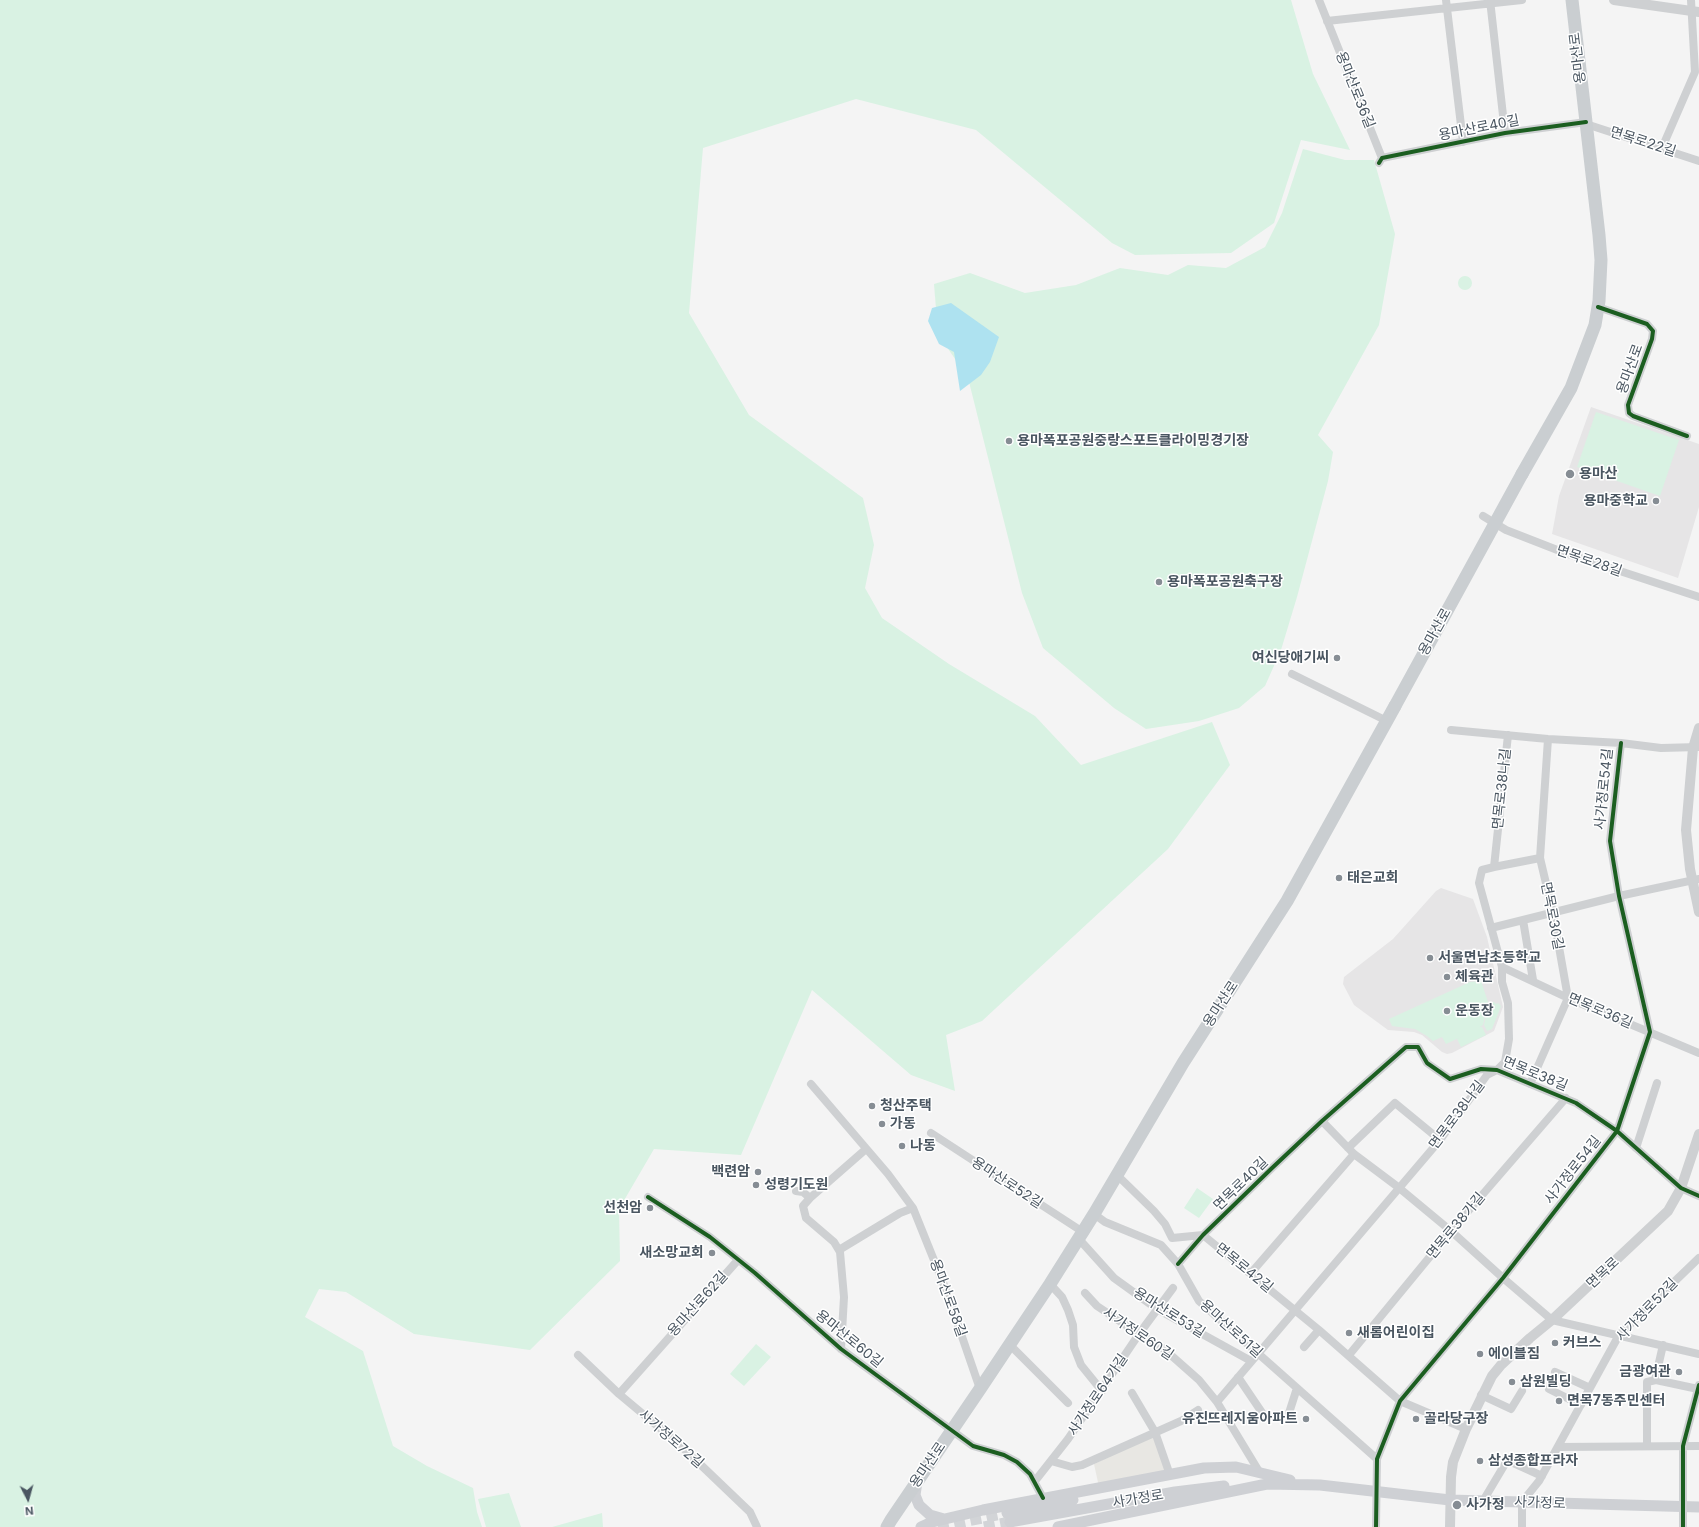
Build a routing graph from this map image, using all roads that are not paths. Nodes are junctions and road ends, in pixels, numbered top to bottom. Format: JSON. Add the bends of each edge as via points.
{"nodes":[{"id":1,"x":1319,"y":0,"type":"edge"},
{"id":2,"x":1522,"y":0,"type":"edge"},
{"id":3,"x":1572,"y":0,"type":"edge"},
{"id":4,"x":1614,"y":0,"type":"edge"},
{"id":5,"x":1691,"y":0,"type":"edge"},
{"id":6,"x":1632,"y":1,"type":"edge"},
{"id":7,"x":1490,"y":2,"type":"edge"},
{"id":8,"x":1447,"y":4,"type":"edge"},
{"id":9,"x":1695,"y":11,"type":"edge"},
{"id":10,"x":1327,"y":21,"type":"junction"},
{"id":11,"x":1586,"y":123,"type":"junction"},
{"id":12,"x":1505,"y":133,"type":"junction"},
{"id":13,"x":1463,"y":142,"type":"junction"},
{"id":14,"x":1662,"y":148,"type":"junction"},
{"id":15,"x":1380,"y":160,"type":"joint"},
{"id":16,"x":1699,"y":161,"type":"edge"},
{"id":17,"x":1598,"y":307,"type":"junction"},
{"id":18,"x":1687,"y":436,"type":"dead end"},
{"id":19,"x":1483,"y":516,"type":"dead end"},
{"id":20,"x":1699,"y":597,"type":"edge"},
{"id":21,"x":1292,"y":674,"type":"dead end"},
{"id":22,"x":1387,"y":721,"type":"junction"},
{"id":23,"x":1699,"y":728,"type":"edge"},
{"id":24,"x":1451,"y":730,"type":"dead end"},
{"id":25,"x":1508,"y":735,"type":"junction"},
{"id":26,"x":1548,"y":739,"type":"junction"},
{"id":27,"x":1621,"y":743,"type":"junction"},
{"id":28,"x":1696,"y":748,"type":"edge"},
{"id":29,"x":1540,"y":858,"type":"junction"},
{"id":30,"x":1494,"y":867,"type":"junction"},
{"id":31,"x":1696,"y":880,"type":"edge"},
{"id":32,"x":1619,"y":896,"type":"junction"},
{"id":33,"x":1699,"y":912,"type":"edge"},
{"id":34,"x":1553,"y":913,"type":"junction"},
{"id":35,"x":1523,"y":920,"type":"junction"},
{"id":36,"x":1491,"y":928,"type":"junction"},
{"id":37,"x":1502,"y":967,"type":"junction"},
{"id":38,"x":1533,"y":980,"type":"junction"},
{"id":39,"x":1568,"y":998,"type":"junction"},
{"id":40,"x":1650,"y":1032,"type":"junction"},
{"id":41,"x":1699,"y":1053,"type":"edge"},
{"id":42,"x":1497,"y":1070,"type":"junction"},
{"id":43,"x":1657,"y":1083,"type":"dead end"},
{"id":44,"x":811,"y":1084,"type":"dead end"},
{"id":45,"x":1530,"y":1084,"type":"junction"},
{"id":46,"x":1566,"y":1098,"type":"junction"},
{"id":47,"x":1322,"y":1121,"type":"junction"},
{"id":48,"x":1617,"y":1131,"type":"junction"},
{"id":49,"x":931,"y":1133,"type":"dead end"},
{"id":50,"x":1699,"y":1134,"type":"edge"},
{"id":51,"x":1440,"y":1140,"type":"junction"},
{"id":52,"x":1636,"y":1148,"type":"junction"},
{"id":53,"x":866,"y":1149,"type":"junction"},
{"id":54,"x":1351,"y":1151,"type":"junction"},
{"id":55,"x":1117,"y":1175,"type":"junction"},
{"id":56,"x":1398,"y":1187,"type":"junction"},
{"id":57,"x":1681,"y":1188,"type":"junction"},
{"id":58,"x":796,"y":1191,"type":"dead end"},
{"id":59,"x":1699,"y":1196,"type":"edge"},
{"id":60,"x":648,"y":1197,"type":"dead end"},
{"id":61,"x":810,"y":1198,"type":"junction"},
{"id":62,"x":913,"y":1208,"type":"junction"},
{"id":63,"x":1094,"y":1214,"type":"junction"},
{"id":64,"x":1451,"y":1231,"type":"junction"},
{"id":65,"x":1081,"y":1235,"type":"junction"},
{"id":66,"x":1204,"y":1235,"type":"junction"},
{"id":67,"x":839,"y":1250,"type":"junction"},
{"id":68,"x":1699,"y":1258,"type":"edge"},
{"id":69,"x":738,"y":1260,"type":"junction"},
{"id":70,"x":1178,"y":1264,"type":"junction"},
{"id":71,"x":1251,"y":1273,"type":"junction"},
{"id":72,"x":1503,"y":1278,"type":"junction"},
{"id":73,"x":1050,"y":1284,"type":"junction"},
{"id":74,"x":1173,"y":1288,"type":"dead end"},
{"id":75,"x":1085,"y":1293,"type":"dead end"},
{"id":76,"x":1157,"y":1309,"type":"junction"},
{"id":77,"x":1296,"y":1311,"type":"junction"},
{"id":78,"x":1552,"y":1320,"type":"junction"},
{"id":79,"x":1319,"y":1330,"type":"junction"},
{"id":80,"x":1139,"y":1334,"type":"junction"},
{"id":81,"x":1619,"y":1335,"type":"junction"},
{"id":82,"x":1010,"y":1345,"type":"junction"},
{"id":83,"x":1663,"y":1345,"type":"junction"},
{"id":84,"x":1304,"y":1347,"type":"dead end"},
{"id":85,"x":841,"y":1349,"type":"junction"},
{"id":86,"x":1258,"y":1353,"type":"junction"},
{"id":87,"x":1699,"y":1354,"type":"edge"},
{"id":88,"x":578,"y":1355,"type":"dead end"},
{"id":89,"x":1349,"y":1355,"type":"junction"},
{"id":90,"x":1251,"y":1361,"type":"junction"},
{"id":91,"x":1555,"y":1372,"type":"dead end"},
{"id":92,"x":1238,"y":1377,"type":"junction"},
{"id":93,"x":1655,"y":1380,"type":"junction"},
{"id":94,"x":1698,"y":1387,"type":"edge"},
{"id":95,"x":1297,"y":1388,"type":"junction"},
{"id":96,"x":1590,"y":1388,"type":"junction"},
{"id":97,"x":980,"y":1389,"type":"junction"},
{"id":98,"x":1549,"y":1389,"type":"dead end"},
{"id":99,"x":1102,"y":1391,"type":"junction"},
{"id":100,"x":1522,"y":1391,"type":"dead end"},
{"id":101,"x":1132,"y":1393,"type":"dead end"},
{"id":102,"x":619,"y":1394,"type":"junction"},
{"id":103,"x":1482,"y":1395,"type":"junction"},
{"id":104,"x":1400,"y":1401,"type":"junction"},
{"id":105,"x":1217,"y":1402,"type":"junction"},
{"id":106,"x":1068,"y":1403,"type":"dead end"},
{"id":107,"x":1581,"y":1405,"type":"junction"},
{"id":108,"x":1198,"y":1410,"type":"dead end"},
{"id":109,"x":1289,"y":1413,"type":"dead end"},
{"id":110,"x":1265,"y":1417,"type":"dead end"},
{"id":111,"x":1466,"y":1429,"type":"junction"},
{"id":112,"x":952,"y":1430,"type":"junction"},
{"id":113,"x":1156,"y":1432,"type":"junction"},
{"id":114,"x":1647,"y":1446,"type":"junction"},
{"id":115,"x":1683,"y":1446,"type":"junction"},
{"id":116,"x":1699,"y":1446,"type":"edge"},
{"id":117,"x":1558,"y":1448,"type":"junction"},
{"id":118,"x":1377,"y":1459,"type":"junction"},
{"id":119,"x":1051,"y":1461,"type":"junction"},
{"id":120,"x":1255,"y":1472,"type":"junction"},
{"id":121,"x":1170,"y":1475,"type":"junction"},
{"id":122,"x":1542,"y":1476,"type":"junction"},
{"id":123,"x":1035,"y":1481,"type":"junction"},
{"id":124,"x":917,"y":1482,"type":"junction"},
{"id":125,"x":1267,"y":1484,"type":"junction"},
{"id":126,"x":1310,"y":1485,"type":"junction"},
{"id":127,"x":1375,"y":1492,"type":"junction"},
{"id":128,"x":1043,"y":1498,"type":"junction"},
{"id":129,"x":1450,"y":1500,"type":"junction"},
{"id":130,"x":1483,"y":1501,"type":"junction"},
{"id":131,"x":1522,"y":1502,"type":"junction"},
{"id":132,"x":1683,"y":1507,"type":"junction"},
{"id":133,"x":1699,"y":1507,"type":"edge"},
{"id":134,"x":945,"y":1519,"type":"junction"},
{"id":135,"x":930,"y":1525,"type":"edge"},
{"id":136,"x":757,"y":1527,"type":"edge"},
{"id":137,"x":887,"y":1527,"type":"edge"},
{"id":138,"x":921,"y":1527,"type":"edge"},
{"id":139,"x":1058,"y":1527,"type":"edge"},
{"id":140,"x":1376,"y":1527,"type":"edge"},
{"id":141,"x":1450,"y":1527,"type":"edge"},
{"id":142,"x":1522,"y":1527,"type":"edge"},
{"id":143,"x":1683,"y":1527,"type":"edge"}],
"edges":[{"from":1,"to":10,"type":"street","name":"용마산로36길"},
{"from":2,"to":7,"type":"street"},
{"from":3,"to":11,"type":"main road","name":"용마산로"},
{"from":4,"to":6,"type":"street"},
{"from":5,"to":9,"type":"street"},
{"from":6,"to":9,"type":"street"},
{"from":7,"to":8,"type":"street"},
{"from":7,"to":12,"type":"street"},
{"from":8,"to":10,"type":"street"},
{"from":8,"to":13,"type":"street"},
{"from":9,"to":14,"type":"street","via":[[1695,72]]},
{"from":10,"to":15,"type":"street","name":"용마산로36길"},
{"from":11,"to":12,"type":"street","name":"용마산로40길"},
{"from":11,"to":14,"type":"street","name":"면목로22길"},
{"from":11,"to":17,"type":"main road","name":"용마산로","via":[[1601,260]]},
{"from":12,"to":13,"type":"street","name":"용마산로40길"},
{"from":13,"to":15,"type":"street","name":"용마산로40길"},
{"from":14,"to":16,"type":"street","name":"면목로22길"},
{"from":17,"to":18,"type":"street","name":"용마산로","via":[[1647,324],[1653,331],[1628,405],[1629,412],[1633,416]]},
{"from":17,"to":22,"type":"main road","name":"용마산로","bridge":true,"via":[[1588,347],[1571,388]]},
{"from":19,"to":20,"type":"street","name":"면목로28길","via":[[1506,530],[1559,551]]},
{"from":21,"to":22,"type":"street"},
{"from":22,"to":55,"type":"main road","name":"용마산로","via":[[1287,902],[1183,1063]]},
{"from":23,"to":28,"type":"street"},
{"from":24,"to":25,"type":"street"},
{"from":25,"to":26,"type":"street"},
{"from":25,"to":30,"type":"street","name":"면목로38나길"},
{"from":26,"to":27,"type":"street"},
{"from":26,"to":29,"type":"street","name":"면목로30길"},
{"from":27,"to":28,"type":"street","via":[[1661,748]]},
{"from":27,"to":32,"type":"street","name":"사가정로54길","via":[[1610,841]]},
{"from":28,"to":31,"type":"street","via":[[1686,830]]},
{"from":29,"to":30,"type":"street"},
{"from":29,"to":34,"type":"street","name":"면목로30길"},
{"from":30,"to":36,"type":"street","name":"면목로38나길","via":[[1482,870],[1479,883]]},
{"from":31,"to":32,"type":"street"},
{"from":31,"to":33,"type":"street"},
{"from":32,"to":34,"type":"street"},
{"from":32,"to":40,"type":"street","name":"사가정로54길"},
{"from":34,"to":35,"type":"street"},
{"from":34,"to":39,"type":"street","name":"면목로30길"},
{"from":35,"to":36,"type":"street"},
{"from":35,"to":38,"type":"street"},
{"from":36,"to":37,"type":"street","name":"면목로38나길"},
{"from":37,"to":38,"type":"street","name":"면목로36길"},
{"from":37,"to":42,"type":"street","name":"면목로38나길","via":[[1510,1032],[1505,1062]]},
{"from":38,"to":39,"type":"street","name":"면목로36길"},
{"from":39,"to":40,"type":"street","name":"면목로36길"},
{"from":39,"to":45,"type":"street"},
{"from":40,"to":41,"type":"street","name":"면목로36길"},
{"from":40,"to":48,"type":"street","name":"사가정로54길"},
{"from":42,"to":45,"type":"street","name":"면목로38길"},
{"from":42,"to":47,"type":"street","name":"면목로38길","via":[[1481,1068],[1450,1080],[1427,1063],[1418,1047],[1406,1047]]},
{"from":42,"to":51,"type":"street","name":"면목로38나길","via":[[1486,1076]]},
{"from":43,"to":52,"type":"street"},
{"from":44,"to":53,"type":"street","name":"용마산로58길"},
{"from":45,"to":46,"type":"street","name":"면목로38길"},
{"from":46,"to":48,"type":"street","name":"면목로38길"},
{"from":46,"to":64,"type":"street","name":"면목로38가길"},
{"from":47,"to":54,"type":"street"},
{"from":47,"to":66,"type":"street","name":"면목로40길"},
{"from":48,"to":52,"type":"street","name":"면목로38길"},
{"from":48,"to":72,"type":"street","name":"사가정로54길"},
{"from":49,"to":65,"type":"street","name":"용마산로52길"},
{"from":50,"to":57,"type":"street","name":"면목로"},
{"from":51,"to":54,"type":"street","via":[[1395,1103]]},
{"from":51,"to":56,"type":"street","name":"면목로38나길"},
{"from":52,"to":57,"type":"street","name":"면목로38길"},
{"from":53,"to":61,"type":"street"},
{"from":53,"to":62,"type":"street","name":"용마산로58길"},
{"from":54,"to":56,"type":"street"},
{"from":54,"to":71,"type":"street"},
{"from":55,"to":63,"type":"main road","name":"용마산로"},
{"from":55,"to":66,"type":"street","name":"면목로42길","via":[[1162,1220],[1172,1238]]},
{"from":56,"to":64,"type":"street"},
{"from":56,"to":77,"type":"street","name":"면목로38나길"},
{"from":57,"to":59,"type":"street","name":"면목로38길"},
{"from":57,"to":78,"type":"street","name":"면목로","via":[[1668,1211]]},
{"from":58,"to":61,"type":"street","via":[[804,1192]]},
{"from":60,"to":69,"type":"street","name":"용마산로62길","via":[[698,1229]]},
{"from":61,"to":67,"type":"street","via":[[804,1205],[806,1218],[834,1242]]},
{"from":62,"to":67,"type":"street","via":[[900,1213]]},
{"from":62,"to":97,"type":"street","name":"용마산로58길","via":[[946,1290]]},
{"from":63,"to":65,"type":"main road","name":"용마산로"},
{"from":63,"to":70,"type":"street","name":"용마산로51길","via":[[1105,1222],[1161,1245]]},
{"from":64,"to":72,"type":"street"},
{"from":64,"to":89,"type":"street","name":"면목로38가길"},
{"from":65,"to":73,"type":"main road","name":"용마산로"},
{"from":65,"to":76,"type":"street","name":"용마산로53길","via":[[1114,1278]]},
{"from":66,"to":70,"type":"street","name":"면목로40길"},
{"from":66,"to":71,"type":"street","name":"면목로42길"},
{"from":67,"to":85,"type":"street","via":[[844,1297]]},
{"from":68,"to":81,"type":"street","name":"사가정로52길"},
{"from":69,"to":85,"type":"street","name":"용마산로60길"},
{"from":69,"to":102,"type":"street","name":"용마산로62길"},
{"from":70,"to":86,"type":"street","name":"용마산로51길","via":[[1199,1301]]},
{"from":71,"to":77,"type":"street","name":"면목로42길"},
{"from":72,"to":78,"type":"street"},
{"from":72,"to":104,"type":"street","name":"사가정로54길"},
{"from":73,"to":82,"type":"main road","name":"용마산로"},
{"from":73,"to":99,"type":"street","via":[[1062,1297],[1068,1310],[1073,1325],[1074,1347],[1081,1365]]},
{"from":74,"to":76,"type":"street","name":"사가정로64가길"},
{"from":75,"to":80,"type":"street","name":"사가정로60길","via":[[1097,1306]]},
{"from":76,"to":80,"type":"street","name":"사가정로64가길"},
{"from":76,"to":90,"type":"street","name":"용마산로53길"},
{"from":77,"to":79,"type":"street","name":"면목로42길"},
{"from":77,"to":86,"type":"street","name":"면목로38나길"},
{"from":78,"to":81,"type":"street"},
{"from":78,"to":103,"type":"street","name":"면목로","via":[[1501,1365]]},
{"from":79,"to":84,"type":"street"},
{"from":79,"to":89,"type":"street","name":"면목로42길"},
{"from":80,"to":99,"type":"street","name":"사가정로64가길"},
{"from":80,"to":105,"type":"street","name":"사가정로60길","via":[[1164,1349],[1199,1380]]},
{"from":81,"to":83,"type":"street"},
{"from":81,"to":96,"type":"street","name":"사가정로52길"},
{"from":82,"to":97,"type":"main road","name":"용마산로"},
{"from":82,"to":106,"type":"street"},
{"from":83,"to":87,"type":"street"},
{"from":83,"to":93,"type":"street"},
{"from":85,"to":112,"type":"street","name":"용마산로60길"},
{"from":86,"to":90,"type":"street","name":"면목로38나길"},
{"from":86,"to":95,"type":"street","name":"용마산로51길"},
{"from":88,"to":102,"type":"street","name":"사가정로72길"},
{"from":89,"to":104,"type":"street","name":"면목로42길"},
{"from":90,"to":92,"type":"street","name":"면목로38나길"},
{"from":91,"to":96,"type":"street"},
{"from":92,"to":105,"type":"street","name":"면목로38나길"},
{"from":92,"to":110,"type":"street"},
{"from":93,"to":94,"type":"street"},
{"from":93,"to":114,"type":"street","via":[[1649,1380],[1647,1384]]},
{"from":94,"to":115,"type":"street"},
{"from":95,"to":109,"type":"street"},
{"from":95,"to":118,"type":"street","name":"용마산로51길"},
{"from":96,"to":107,"type":"street","name":"사가정로52길"},
{"from":97,"to":112,"type":"main road","name":"용마산로"},
{"from":98,"to":107,"type":"street"},
{"from":99,"to":119,"type":"street","name":"사가정로64가길"},
{"from":100,"to":103,"type":"street","via":[[1512,1409]]},
{"from":101,"to":113,"type":"street"},
{"from":102,"to":136,"type":"street","name":"사가정로72길","via":[[680,1445],[750,1512]]},
{"from":103,"to":111,"type":"street","name":"면목로"},
{"from":104,"to":111,"type":"street","name":"면목로42길"},
{"from":104,"to":118,"type":"street","name":"사가정로54길"},
{"from":105,"to":120,"type":"street","name":"사가정로60길"},
{"from":107,"to":117,"type":"street","name":"사가정로52길"},
{"from":108,"to":113,"type":"street"},
{"from":111,"to":129,"type":"street","name":"면목로","via":[[1453,1462]]},
{"from":112,"to":123,"type":"street","name":"용마산로60길","via":[[973,1446],[1018,1462]]},
{"from":112,"to":124,"type":"main road","name":"용마산로"},
{"from":113,"to":119,"type":"street","via":[[1078,1466],[1072,1467]]},
{"from":113,"to":121,"type":"street"},
{"from":114,"to":115,"type":"street"},
{"from":114,"to":117,"type":"street"},
{"from":115,"to":116,"type":"street"},
{"from":115,"to":132,"type":"street"},
{"from":117,"to":122,"type":"street","name":"사가정로52길"},
{"from":118,"to":127,"type":"street","name":"사가정로54길"},
{"from":119,"to":123,"type":"street","name":"사가정로64가길"},
{"from":120,"to":121,"type":"main road","via":[[1236,1467],[1220,1467],[1188,1470]]},
{"from":120,"to":125,"type":"main road","name":"사가정로","via":[[1212,1474],[1172,1481],[1009,1518],[1174,1492]]},
{"from":120,"to":126,"type":"main road"},
{"from":121,"to":128,"type":"main road"},
{"from":122,"to":130,"type":"street","via":[[1509,1461]]},
{"from":122,"to":131,"type":"street","name":"사가정로52길"},
{"from":123,"to":128,"type":"street","name":"용마산로60길"},
{"from":124,"to":134,"type":"main road","via":[[915,1495],[919,1505],[930,1515]]},
{"from":124,"to":137,"type":"main road","name":"용마산로"},
{"from":125,"to":126,"type":"main road"},
{"from":125,"to":139,"type":"main road"},
{"from":126,"to":127,"type":"main road","name":"사가정로"},
{"from":127,"to":129,"type":"main road","name":"사가정로"},
{"from":127,"to":140,"type":"street","name":"사가정로54길"},
{"from":128,"to":134,"type":"main road"},
{"from":129,"to":130,"type":"main road","name":"사가정로"},
{"from":129,"to":141,"type":"street","name":"면목로"},
{"from":130,"to":131,"type":"main road","name":"사가정로"},
{"from":131,"to":132,"type":"main road","name":"사가정로"},
{"from":131,"to":142,"type":"street"},
{"from":132,"to":133,"type":"main road","name":"사가정로"},
{"from":132,"to":143,"type":"street"},
{"from":134,"to":135,"type":"main road"},
{"from":135,"to":138,"type":"main road"}]}
